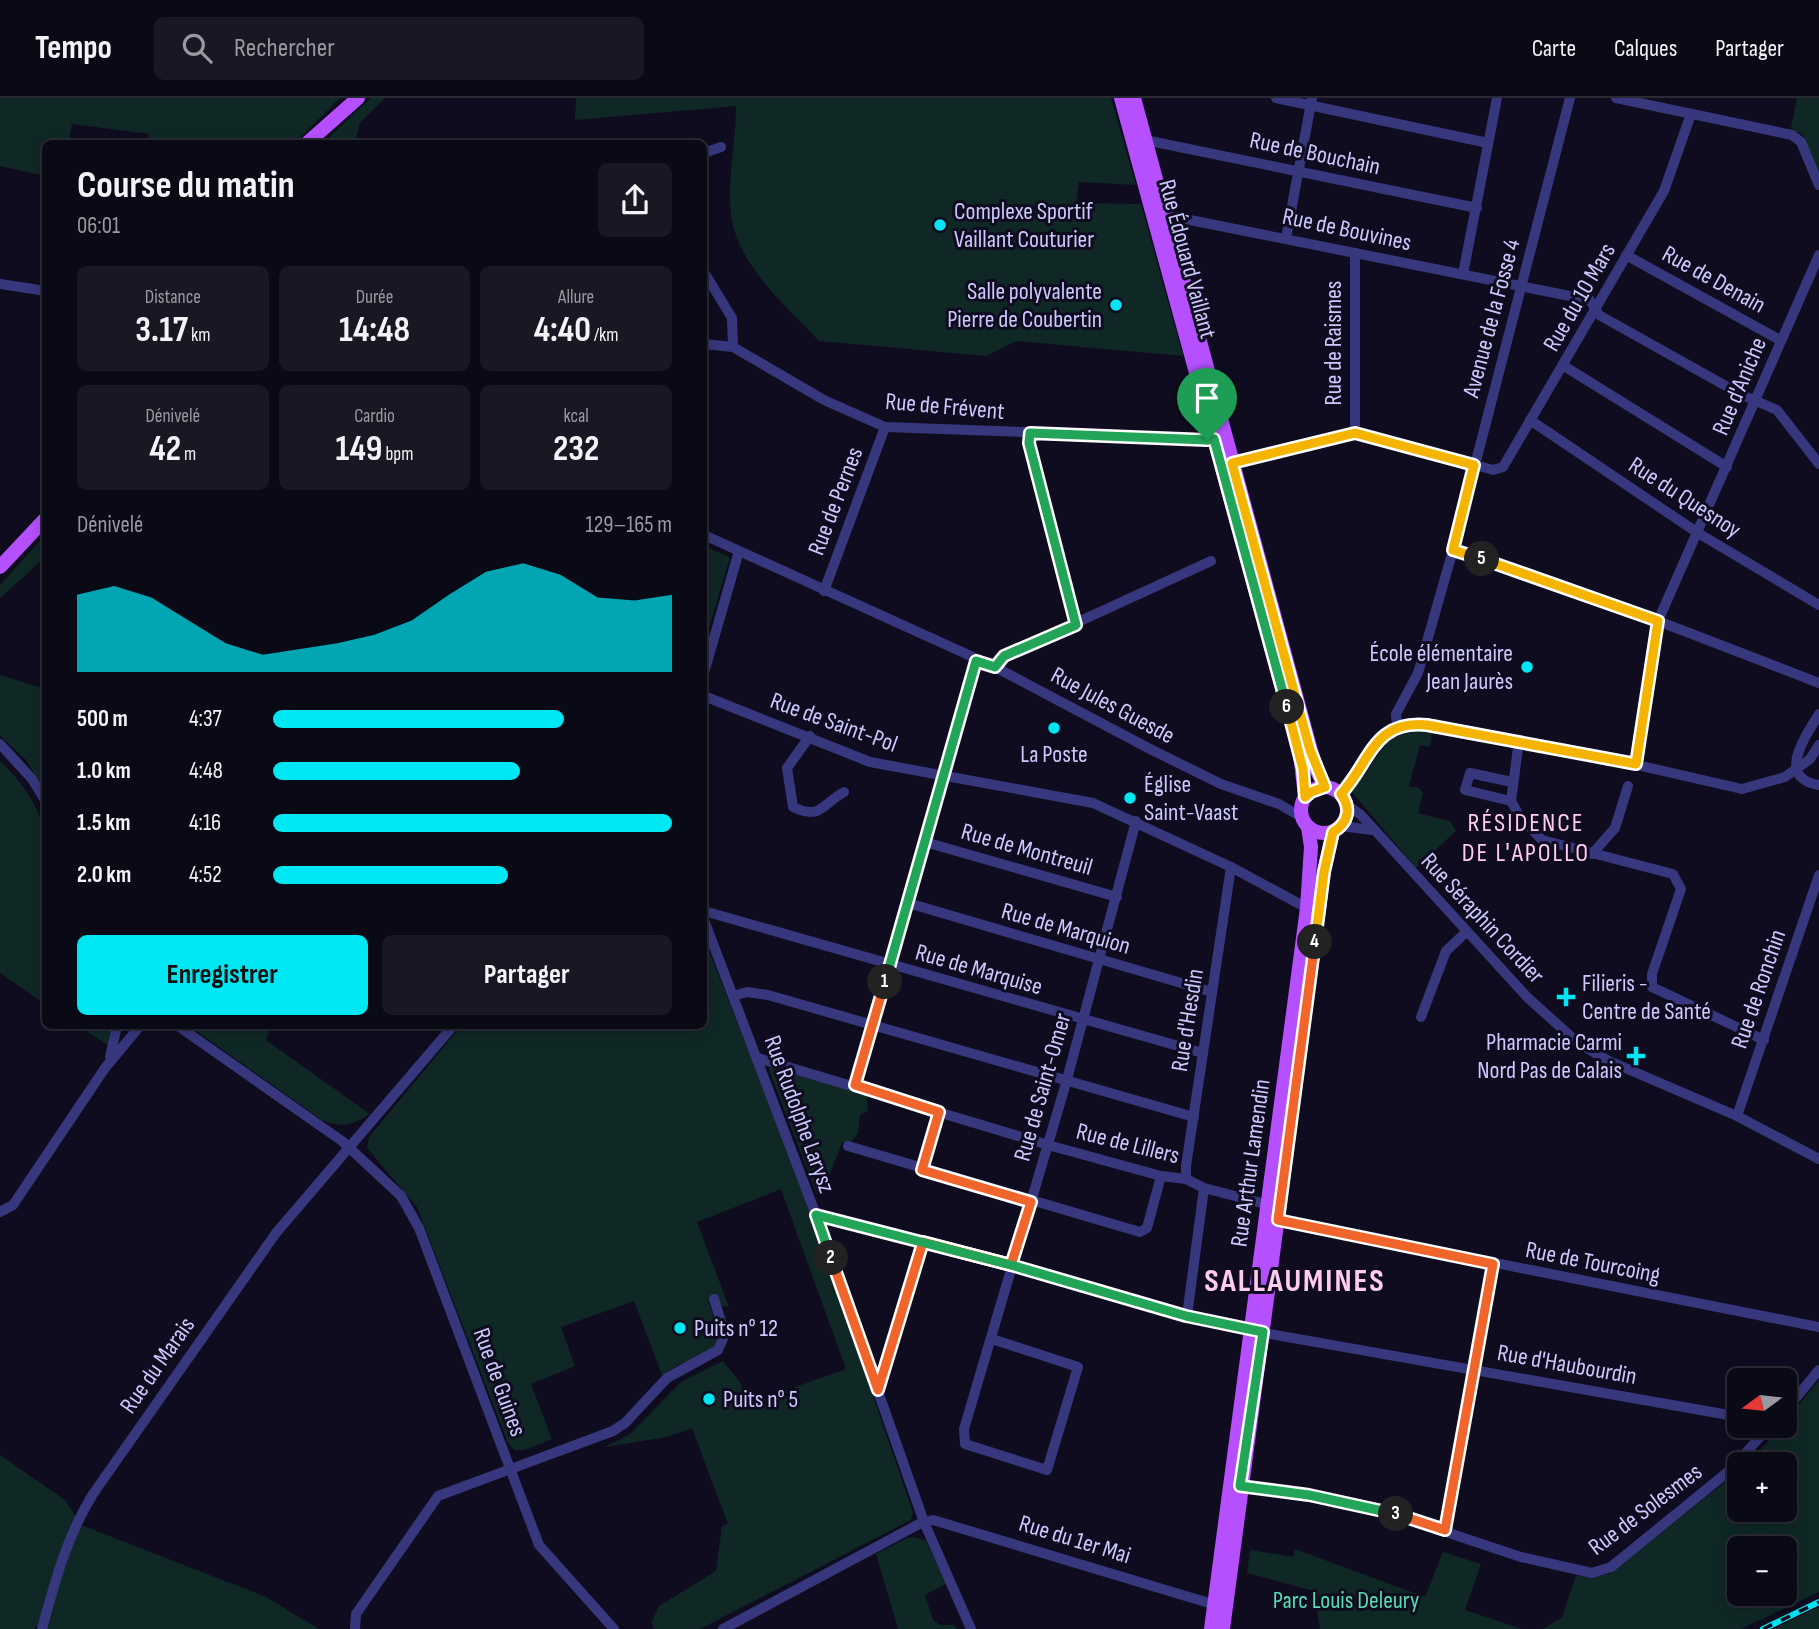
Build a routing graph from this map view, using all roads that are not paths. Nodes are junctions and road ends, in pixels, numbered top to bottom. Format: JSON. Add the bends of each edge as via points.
{"nodes":[{"id":1,"x":358,"y":98,"type":"edge"},
{"id":2,"x":1121,"y":98,"type":"edge"},
{"id":3,"x":1134,"y":98,"type":"edge"},
{"id":4,"x":1276,"y":98,"type":"edge"},
{"id":5,"x":1497,"y":98,"type":"edge"},
{"id":6,"x":1570,"y":98,"type":"edge"},
{"id":7,"x":1616,"y":98,"type":"edge"},
{"id":8,"x":1311,"y":102,"type":"edge"},
{"id":9,"x":343,"y":111,"type":"junction"},
{"id":10,"x":1691,"y":114,"type":"junction"},
{"id":11,"x":310,"y":140,"type":"edge"},
{"id":12,"x":320,"y":140,"type":"edge"},
{"id":13,"x":1145,"y":140,"type":"junction"},
{"id":14,"x":1488,"y":143,"type":"junction"},
{"id":15,"x":721,"y":147,"type":"dead end"},
{"id":16,"x":707,"y":152,"type":"edge"},
{"id":17,"x":1298,"y":170,"type":"junction"},
{"id":18,"x":1819,"y":185,"type":"edge"},
{"id":19,"x":1476,"y":208,"type":"junction"},
{"id":20,"x":1165,"y":215,"type":"junction"},
{"id":21,"x":1286,"y":238,"type":"junction"},
{"id":22,"x":1355,"y":253,"type":"junction"},
{"id":23,"x":1626,"y":255,"type":"junction"},
{"id":24,"x":1819,"y":255,"type":"edge"},
{"id":25,"x":1463,"y":275,"type":"junction"},
{"id":26,"x":707,"y":277,"type":"edge"},
{"id":27,"x":0,"y":284,"type":"edge"},
{"id":28,"x":1521,"y":287,"type":"junction"},
{"id":29,"x":42,"y":290,"type":"edge"},
{"id":30,"x":1595,"y":307,"type":"junction"},
{"id":31,"x":1780,"y":340,"type":"junction"},
{"id":32,"x":707,"y":344,"type":"edge"},
{"id":33,"x":733,"y":347,"type":"junction"},
{"id":34,"x":1564,"y":366,"type":"junction"},
{"id":35,"x":1756,"y":401,"type":"junction"},
{"id":36,"x":1530,"y":420,"type":"junction"},
{"id":37,"x":885,"y":426,"type":"junction"},
{"id":38,"x":1030,"y":433,"type":"junction"},
{"id":39,"x":1355,"y":433,"type":"junction"},
{"id":40,"x":1214,"y":439,"type":"junction"},
{"id":41,"x":1232,"y":463,"type":"junction"},
{"id":42,"x":1819,"y":464,"type":"edge"},
{"id":43,"x":1474,"y":465,"type":"junction"},
{"id":44,"x":1727,"y":467,"type":"junction"},
{"id":45,"x":42,"y":522,"type":"edge"},
{"id":46,"x":1698,"y":533,"type":"junction"},
{"id":47,"x":707,"y":536,"type":"edge"},
{"id":48,"x":1453,"y":550,"type":"junction"},
{"id":49,"x":739,"y":551,"type":"junction"},
{"id":50,"x":1211,"y":561,"type":"dead end"},
{"id":51,"x":0,"y":567,"type":"edge"},
{"id":52,"x":824,"y":591,"type":"junction"},
{"id":53,"x":1819,"y":605,"type":"edge"},
{"id":54,"x":1658,"y":621,"type":"junction"},
{"id":55,"x":1076,"y":625,"type":"junction"},
{"id":56,"x":976,"y":661,"type":"junction"},
{"id":57,"x":707,"y":663,"type":"edge"},
{"id":58,"x":995,"y":667,"type":"junction"},
{"id":59,"x":1819,"y":683,"type":"edge"},
{"id":60,"x":707,"y":697,"type":"edge"},
{"id":61,"x":1819,"y":714,"type":"edge"},
{"id":62,"x":1396,"y":726,"type":"junction"},
{"id":63,"x":810,"y":736,"type":"junction"},
{"id":64,"x":1519,"y":740,"type":"junction"},
{"id":65,"x":0,"y":744,"type":"edge"},
{"id":66,"x":1819,"y":745,"type":"edge"},
{"id":67,"x":1636,"y":764,"type":"junction"},
{"id":68,"x":1797,"y":770,"type":"junction"},
{"id":69,"x":943,"y":778,"type":"junction"},
{"id":70,"x":1512,"y":782,"type":"junction"},
{"id":71,"x":1819,"y":785,"type":"edge"},
{"id":72,"x":1628,"y":786,"type":"dead end"},
{"id":73,"x":1325,"y":787,"type":"junction"},
{"id":74,"x":844,"y":792,"type":"dead end"},
{"id":75,"x":42,"y":795,"type":"edge"},
{"id":76,"x":1304,"y":799,"type":"junction"},
{"id":77,"x":1344,"y":800,"type":"junction"},
{"id":78,"x":1511,"y":801,"type":"junction"},
{"id":79,"x":1279,"y":804,"type":"junction"},
{"id":80,"x":1136,"y":821,"type":"junction"},
{"id":81,"x":1305,"y":823,"type":"junction"},
{"id":82,"x":1337,"y":829,"type":"junction"},
{"id":83,"x":1375,"y":832,"type":"junction"},
{"id":84,"x":925,"y":842,"type":"junction"},
{"id":85,"x":1592,"y":855,"type":"junction"},
{"id":86,"x":1231,"y":867,"type":"junction"},
{"id":87,"x":1819,"y":875,"type":"edge"},
{"id":88,"x":1117,"y":897,"type":"junction"},
{"id":89,"x":908,"y":903,"type":"junction"},
{"id":90,"x":1307,"y":908,"type":"junction"},
{"id":91,"x":707,"y":912,"type":"edge"},
{"id":92,"x":707,"y":928,"type":"edge"},
{"id":93,"x":1466,"y":932,"type":"junction"},
{"id":94,"x":1100,"y":960,"type":"junction"},
{"id":95,"x":890,"y":966,"type":"junction"},
{"id":96,"x":1212,"y":992,"type":"junction"},
{"id":97,"x":733,"y":996,"type":"junction"},
{"id":98,"x":1420,"y":1017,"type":"dead end"},
{"id":99,"x":1083,"y":1020,"type":"junction"},
{"id":100,"x":871,"y":1026,"type":"junction"},
{"id":101,"x":116,"y":1029,"type":"edge"},
{"id":102,"x":138,"y":1029,"type":"edge"},
{"id":103,"x":182,"y":1029,"type":"edge"},
{"id":104,"x":450,"y":1029,"type":"edge"},
{"id":105,"x":1763,"y":1040,"type":"junction"},
{"id":106,"x":1203,"y":1053,"type":"junction"},
{"id":107,"x":758,"y":1058,"type":"junction"},
{"id":108,"x":109,"y":1063,"type":"junction"},
{"id":109,"x":1066,"y":1083,"type":"junction"},
{"id":110,"x":855,"y":1085,"type":"junction"},
{"id":111,"x":939,"y":1112,"type":"junction"},
{"id":112,"x":1737,"y":1116,"type":"junction"},
{"id":113,"x":1194,"y":1117,"type":"junction"},
{"id":114,"x":1048,"y":1145,"type":"junction"},
{"id":115,"x":848,"y":1146,"type":"dead end"},
{"id":116,"x":349,"y":1149,"type":"junction"},
{"id":117,"x":1819,"y":1159,"type":"edge"},
{"id":118,"x":922,"y":1170,"type":"junction"},
{"id":119,"x":1161,"y":1176,"type":"junction"},
{"id":120,"x":1186,"y":1179,"type":"junction"},
{"id":121,"x":1204,"y":1188,"type":"junction"},
{"id":122,"x":1031,"y":1202,"type":"junction"},
{"id":123,"x":1275,"y":1211,"type":"junction"},
{"id":124,"x":0,"y":1212,"type":"edge"},
{"id":125,"x":816,"y":1215,"type":"junction"},
{"id":126,"x":923,"y":1242,"type":"junction"},
{"id":127,"x":1493,"y":1264,"type":"junction"},
{"id":128,"x":1011,"y":1265,"type":"junction"},
{"id":129,"x":714,"y":1299,"type":"dead end"},
{"id":130,"x":1186,"y":1316,"type":"junction"},
{"id":131,"x":1819,"y":1327,"type":"edge"},
{"id":132,"x":1257,"y":1331,"type":"junction"},
{"id":133,"x":992,"y":1339,"type":"junction"},
{"id":134,"x":1474,"y":1369,"type":"junction"},
{"id":135,"x":1819,"y":1370,"type":"edge"},
{"id":136,"x":878,"y":1390,"type":"junction"},
{"id":137,"x":1797,"y":1397,"type":"edge"},
{"id":138,"x":1727,"y":1415,"type":"edge"},
{"id":139,"x":1758,"y":1438,"type":"edge"},
{"id":140,"x":509,"y":1469,"type":"junction"},
{"id":141,"x":1240,"y":1486,"type":"junction"},
{"id":142,"x":923,"y":1522,"type":"junction"},
{"id":143,"x":1445,"y":1530,"type":"junction"},
{"id":144,"x":1220,"y":1606,"type":"junction"},
{"id":145,"x":42,"y":1629,"type":"edge"},
{"id":146,"x":355,"y":1629,"type":"edge"},
{"id":147,"x":614,"y":1629,"type":"edge"},
{"id":148,"x":723,"y":1629,"type":"edge"},
{"id":149,"x":971,"y":1629,"type":"edge"},
{"id":150,"x":1211,"y":1629,"type":"edge"},
{"id":151,"x":1223,"y":1629,"type":"edge"}],
"edges":[{"from":1,"to":9,"type":"main road"},
{"from":2,"to":40,"type":"main road","name":"Rue Édouard Vaillant"},
{"from":3,"to":13,"type":"main road","name":"Rue Édouard Vaillant"},
{"from":4,"to":8,"type":"street"},
{"from":5,"to":14,"type":"street"},
{"from":6,"to":28,"type":"street","name":"Avenue de la Fosse 4"},
{"from":7,"to":10,"type":"street"},
{"from":8,"to":14,"type":"street"},
{"from":8,"to":17,"type":"street"},
{"from":9,"to":11,"type":"main road"},
{"from":9,"to":12,"type":"main road"},
{"from":10,"to":18,"type":"street","via":[[1792,135],[1801,142]]},
{"from":10,"to":23,"type":"street","name":"Rue du 10 Mars","via":[[1664,191]]},
{"from":13,"to":17,"type":"street","name":"Rue de Bouchain"},
{"from":13,"to":20,"type":"main road","name":"Rue Édouard Vaillant"},
{"from":14,"to":19,"type":"street"},
{"from":15,"to":16,"type":"street"},
{"from":17,"to":19,"type":"street","name":"Rue de Bouchain"},
{"from":17,"to":21,"type":"street"},
{"from":19,"to":25,"type":"street"},
{"from":20,"to":21,"type":"street","name":"Rue de Bouvines"},
{"from":20,"to":41,"type":"main road","name":"Rue Édouard Vaillant"},
{"from":21,"to":22,"type":"street","name":"Rue de Bouvines"},
{"from":22,"to":25,"type":"street","name":"Rue de Bouvines"},
{"from":22,"to":39,"type":"street","name":"Rue de Raismes"},
{"from":23,"to":30,"type":"street","name":"Rue du 10 Mars"},
{"from":23,"to":31,"type":"street","name":"Rue de Denain"},
{"from":24,"to":31,"type":"street","name":"Rue d'Aniche"},
{"from":25,"to":28,"type":"street","name":"Rue de Bouvines"},
{"from":26,"to":33,"type":"street","via":[[732,318]]},
{"from":27,"to":29,"type":"street"},
{"from":28,"to":30,"type":"street","name":"Rue de Bouvines","via":[[1590,300]]},
{"from":28,"to":43,"type":"street","name":"Avenue de la Fosse 4"},
{"from":30,"to":34,"type":"street","name":"Rue du 10 Mars"},
{"from":30,"to":35,"type":"street","name":"Rue de Bouvines","via":[[1599,315]]},
{"from":31,"to":35,"type":"street","name":"Rue d'Aniche"},
{"from":32,"to":33,"type":"street"},
{"from":33,"to":37,"type":"street","name":"Rue de Frévent","via":[[824,400]]},
{"from":34,"to":36,"type":"street","name":"Rue du 10 Mars"},
{"from":34,"to":44,"type":"street"},
{"from":35,"to":42,"type":"street","name":"Rue de Bouvines","via":[[1784,415]]},
{"from":35,"to":44,"type":"street","name":"Rue d'Aniche"},
{"from":36,"to":43,"type":"street","name":"Rue du 10 Mars","via":[[1503,467],[1493,470]]},
{"from":36,"to":46,"type":"street","name":"Rue du Quesnoy"},
{"from":37,"to":38,"type":"street","name":"Rue de Frévent"},
{"from":37,"to":52,"type":"street","name":"Rue de Pernes"},
{"from":38,"to":40,"type":"street","name":"Rue de Frévent"},
{"from":38,"to":55,"type":"street"},
{"from":39,"to":41,"type":"street"},
{"from":39,"to":43,"type":"street"},
{"from":40,"to":76,"type":"main road","name":"Rue Édouard Vaillant","via":[[1300,754]]},
{"from":41,"to":73,"type":"main road","name":"Rue Édouard Vaillant","via":[[1310,750]]},
{"from":43,"to":48,"type":"street","name":"Avenue de la Fosse 4"},
{"from":44,"to":46,"type":"street","name":"Rue d'Aniche"},
{"from":45,"to":51,"type":"main road"},
{"from":46,"to":53,"type":"street","name":"Rue du Quesnoy"},
{"from":46,"to":54,"type":"street","name":"Rue d'Aniche"},
{"from":47,"to":49,"type":"street","name":"Rue Jules Guesde"},
{"from":48,"to":54,"type":"street"},
{"from":48,"to":62,"type":"street","via":[[1418,673],[1396,714]]},
{"from":49,"to":52,"type":"street","name":"Rue Jules Guesde"},
{"from":49,"to":57,"type":"street"},
{"from":50,"to":55,"type":"street"},
{"from":52,"to":56,"type":"street","name":"Rue Jules Guesde"},
{"from":54,"to":59,"type":"street"},
{"from":54,"to":67,"type":"street","name":"Rue d'Aniche"},
{"from":55,"to":58,"type":"street","via":[[1004,656]]},
{"from":56,"to":58,"type":"street","name":"Rue Jules Guesde"},
{"from":56,"to":69,"type":"street"},
{"from":58,"to":79,"type":"street","name":"Rue Jules Guesde","via":[[1221,784]]},
{"from":60,"to":63,"type":"street","name":"Rue de Saint-Pol"},
{"from":61,"to":68,"type":"street","via":[[1798,747]]},
{"from":62,"to":64,"type":"street","via":[[1427,725]]},
{"from":62,"to":77,"type":"street","via":[[1382,735]]},
{"from":63,"to":69,"type":"street","name":"Rue de Saint-Pol","via":[[870,762]]},
{"from":63,"to":74,"type":"street","via":[[787,768],[793,807],[808,814],[820,812]]},
{"from":64,"to":67,"type":"street"},
{"from":64,"to":70,"type":"street"},
{"from":65,"to":75,"type":"street"},
{"from":66,"to":68,"type":"street"},
{"from":67,"to":68,"type":"street","via":[[1742,789]]},
{"from":68,"to":71,"type":"street","via":[[1808,783]]},
{"from":69,"to":80,"type":"street","name":"Rue de Saint-Pol","via":[[1093,803]]},
{"from":69,"to":84,"type":"street"},
{"from":70,"to":78,"type":"street"},
{"from":70,"to":78,"type":"street","via":[[1470,773],[1465,790]]},
{"from":72,"to":85,"type":"street","via":[[1615,828]]},
{"from":73,"to":76,"type":"main road"},
{"from":73,"to":77,"type":"main road"},
{"from":76,"to":79,"type":"street","name":"Rue Jules Guesde"},
{"from":76,"to":81,"type":"main road"},
{"from":77,"to":82,"type":"main road","via":[[1347,816]]},
{"from":77,"to":83,"type":"street","name":"Rue Séraphin Cordier"},
{"from":78,"to":85,"type":"street","via":[[1542,839]]},
{"from":79,"to":81,"type":"street","name":"Rue Jules Guesde"},
{"from":80,"to":86,"type":"street","name":"Rue de Saint-Pol"},
{"from":80,"to":88,"type":"street","name":"Rue de Saint-Omer"},
{"from":81,"to":82,"type":"main road","via":[[1324,834]]},
{"from":81,"to":90,"type":"main road","name":"Rue Arthur Lamendin","via":[[1311,847]]},
{"from":82,"to":83,"type":"street","via":[[1357,826]]},
{"from":82,"to":123,"type":"main road","name":"Rue Arthur Lamendin","via":[[1324,872]]},
{"from":83,"to":93,"type":"street","name":"Rue Séraphin Cordier"},
{"from":84,"to":88,"type":"street","name":"Rue de Montreuil"},
{"from":84,"to":89,"type":"street"},
{"from":85,"to":105,"type":"street","via":[[1673,874],[1681,889],[1652,974],[1652,987]]},
{"from":86,"to":90,"type":"street","name":"Rue de Saint-Pol"},
{"from":86,"to":96,"type":"street","name":"Rue d'Hesdin"},
{"from":87,"to":105,"type":"street","name":"Rue de Ronchin"},
{"from":88,"to":94,"type":"street","name":"Rue de Saint-Omer"},
{"from":89,"to":94,"type":"street","name":"Rue de Marquion"},
{"from":89,"to":95,"type":"street"},
{"from":90,"to":123,"type":"main road","name":"Rue Arthur Lamendin"},
{"from":91,"to":95,"type":"street","name":"Rue de Marquise"},
{"from":92,"to":97,"type":"street","name":"Rue Rudolphe Larysz"},
{"from":93,"to":98,"type":"street","via":[[1446,951]]},
{"from":93,"to":112,"type":"street","name":"Rue Séraphin Cordier","via":[[1578,1043]]},
{"from":94,"to":96,"type":"street","name":"Rue de Marquion"},
{"from":94,"to":99,"type":"street","name":"Rue de Saint-Omer"},
{"from":95,"to":99,"type":"street","name":"Rue de Marquise"},
{"from":95,"to":100,"type":"street"},
{"from":96,"to":106,"type":"street","name":"Rue d'Hesdin"},
{"from":97,"to":100,"type":"street","via":[[747,992],[768,995]]},
{"from":97,"to":107,"type":"street","name":"Rue Rudolphe Larysz"},
{"from":99,"to":106,"type":"street","name":"Rue de Marquise"},
{"from":99,"to":109,"type":"street","name":"Rue de Saint-Omer"},
{"from":100,"to":109,"type":"street"},
{"from":100,"to":110,"type":"street"},
{"from":101,"to":108,"type":"street"},
{"from":102,"to":108,"type":"street"},
{"from":103,"to":116,"type":"street","name":"Rue de Guines"},
{"from":104,"to":116,"type":"street","name":"Rue du Marais"},
{"from":105,"to":112,"type":"street","name":"Rue de Ronchin"},
{"from":106,"to":113,"type":"street","name":"Rue d'Hesdin"},
{"from":107,"to":110,"type":"street","name":"Rue de Lillers"},
{"from":107,"to":125,"type":"street","name":"Rue Rudolphe Larysz"},
{"from":108,"to":124,"type":"street","via":[[13,1205]]},
{"from":109,"to":113,"type":"street"},
{"from":109,"to":114,"type":"street","name":"Rue de Saint-Omer"},
{"from":110,"to":111,"type":"street","name":"Rue de Lillers"},
{"from":111,"to":114,"type":"street","name":"Rue de Lillers"},
{"from":111,"to":118,"type":"street"},
{"from":112,"to":117,"type":"street","name":"Rue Séraphin Cordier"},
{"from":113,"to":120,"type":"street","name":"Rue d'Hesdin"},
{"from":114,"to":119,"type":"street","name":"Rue de Lillers"},
{"from":114,"to":122,"type":"street","name":"Rue de Saint-Omer"},
{"from":115,"to":118,"type":"street"},
{"from":116,"to":140,"type":"street","name":"Rue de Guines","via":[[410,1209]]},
{"from":116,"to":145,"type":"street","name":"Rue du Marais","via":[[244,1276],[78,1517],[61,1558]]},
{"from":118,"to":122,"type":"street"},
{"from":119,"to":120,"type":"street","name":"Rue de Lillers"},
{"from":119,"to":122,"type":"street","via":[[1147,1228],[1140,1232]]},
{"from":120,"to":121,"type":"street","name":"Rue de Lillers"},
{"from":121,"to":123,"type":"street","name":"Rue de Lillers"},
{"from":121,"to":130,"type":"street"},
{"from":122,"to":128,"type":"street","name":"Rue de Saint-Omer"},
{"from":123,"to":127,"type":"street","name":"Rue de Tourcoing","via":[[1337,1233]]},
{"from":123,"to":132,"type":"main road","name":"Rue Arthur Lamendin"},
{"from":125,"to":126,"type":"street","name":"Rue d'Haubourdin"},
{"from":125,"to":136,"type":"street","name":"Rue Rudolphe Larysz"},
{"from":126,"to":128,"type":"street","name":"Rue d'Haubourdin"},
{"from":126,"to":136,"type":"street"},
{"from":127,"to":131,"type":"street","name":"Rue de Tourcoing"},
{"from":127,"to":134,"type":"street"},
{"from":128,"to":130,"type":"street","name":"Rue d'Haubourdin"},
{"from":128,"to":133,"type":"street","name":"Rue de Saint-Omer"},
{"from":129,"to":140,"type":"street","via":[[724,1336],[718,1350],[667,1378],[612,1431]]},
{"from":130,"to":132,"type":"street","name":"Rue d'Haubourdin"},
{"from":132,"to":134,"type":"street","name":"Rue d'Haubourdin"},
{"from":132,"to":141,"type":"main road","name":"Rue Arthur Lamendin"},
{"from":132,"to":144,"type":"main road","name":"Rue Arthur Lamendin"},
{"from":133,"to":133,"type":"street","name":"Rue de Saint-Omer","via":[[1078,1367],[1047,1470],[965,1444],[964,1429]]},
{"from":134,"to":138,"type":"street","name":"Rue d'Haubourdin"},
{"from":134,"to":143,"type":"street"},
{"from":135,"to":137,"type":"street"},
{"from":136,"to":142,"type":"street","name":"Rue Rudolphe Larysz"},
{"from":139,"to":143,"type":"street","name":"Rue de Solesmes","via":[[1729,1471],[1600,1572],[1521,1557]]},
{"from":140,"to":146,"type":"street","via":[[438,1496],[356,1614]]},
{"from":140,"to":147,"type":"street","name":"Rue de Guines","via":[[545,1555]]},
{"from":141,"to":143,"type":"street","name":"Rue de Solesmes","via":[[1371,1507]]},
{"from":141,"to":144,"type":"main road","name":"Rue Arthur Lamendin"},
{"from":142,"to":144,"type":"street","name":"Rue du 1er Mai","via":[[940,1521]]},
{"from":142,"to":148,"type":"street"},
{"from":142,"to":149,"type":"street","name":"Rue Rudolphe Larysz"},
{"from":144,"to":150,"type":"main road","name":"Rue Arthur Lamendin"},
{"from":144,"to":151,"type":"main road","name":"Rue Arthur Lamendin"}]}
